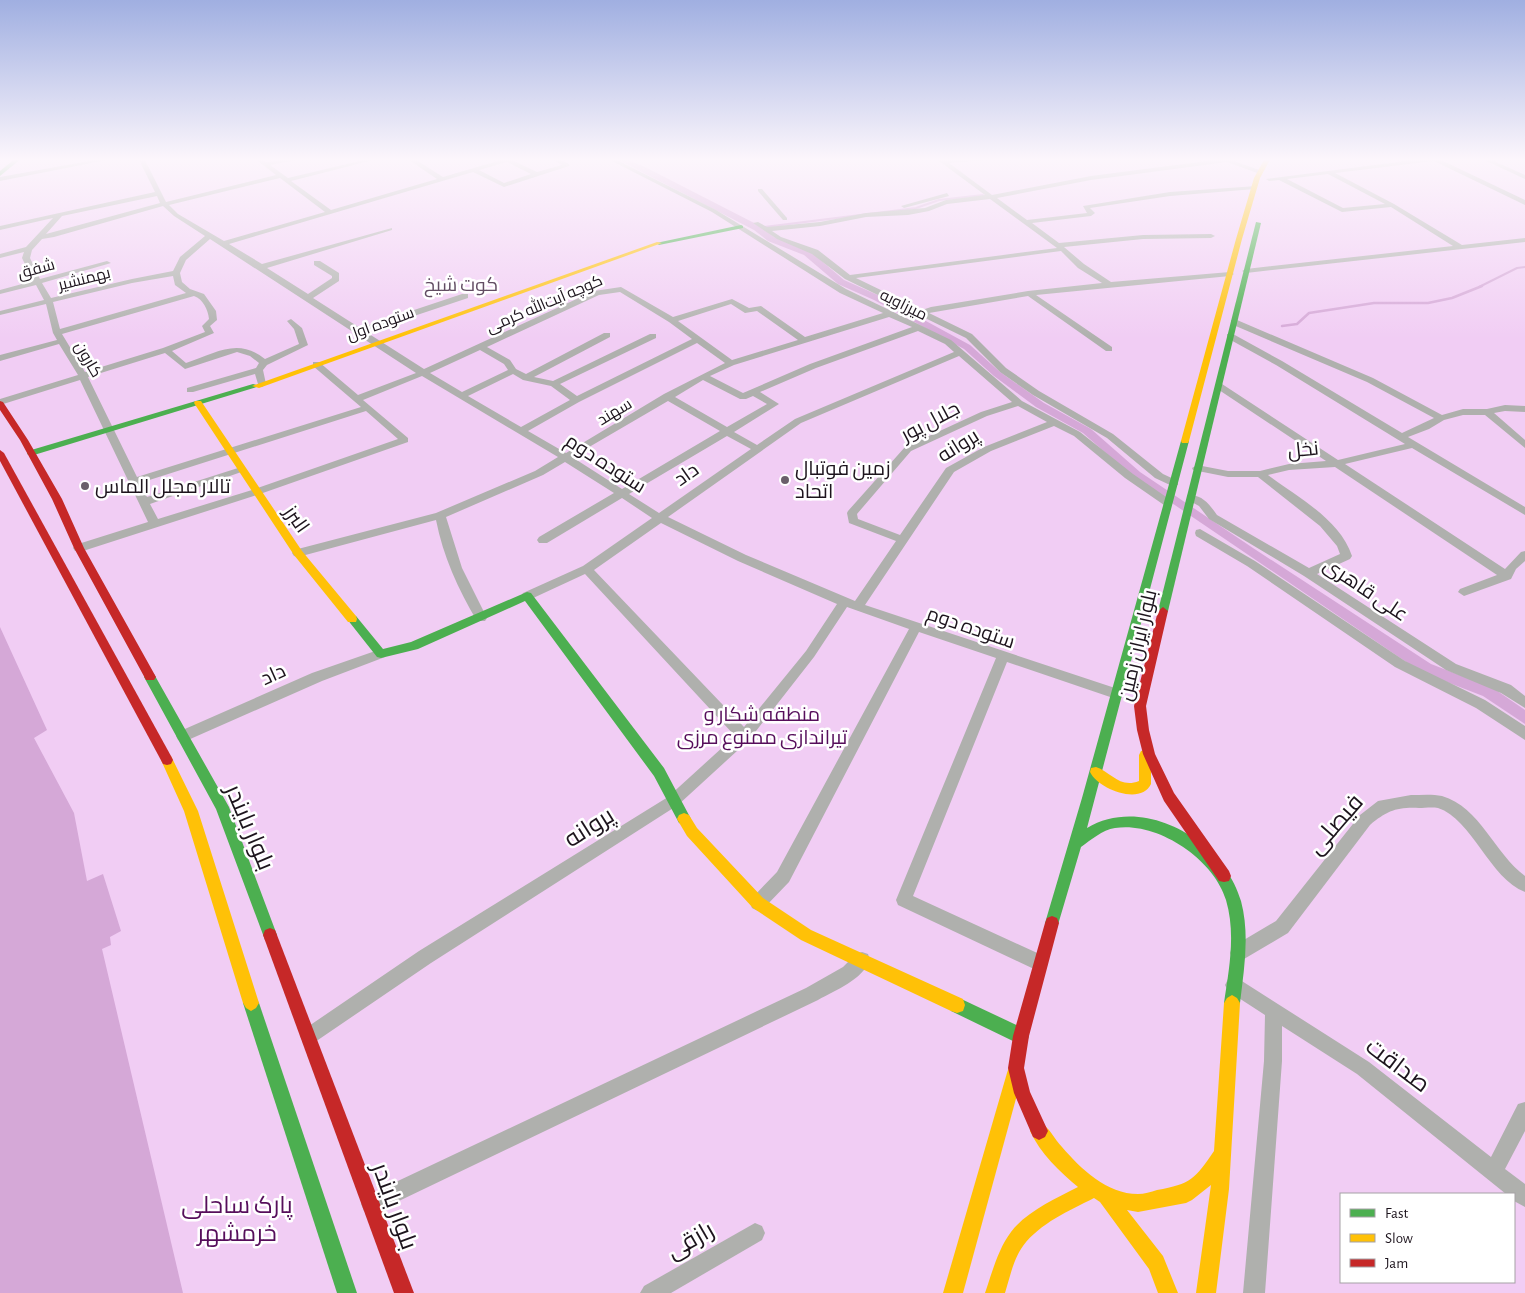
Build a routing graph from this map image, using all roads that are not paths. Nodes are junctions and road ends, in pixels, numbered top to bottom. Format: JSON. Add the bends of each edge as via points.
{"nodes":[{"id":1,"x":45,"y":218,"type":"edge"},
{"id":2,"x":57,"y":218,"type":"edge"},
{"id":3,"x":114,"y":218,"type":"edge"},
{"id":4,"x":181,"y":218,"type":"edge"},
{"id":5,"x":308,"y":218,"type":"edge"},
{"id":6,"x":728,"y":218,"type":"edge"},
{"id":7,"x":791,"y":218,"type":"edge"},
{"id":8,"x":849,"y":218,"type":"edge"},
{"id":9,"x":1019,"y":218,"type":"edge"},
{"id":10,"x":1064,"y":218,"type":"edge"},
{"id":11,"x":1246,"y":218,"type":"edge"},
{"id":12,"x":1260,"y":218,"type":"edge"},
{"id":13,"x":1414,"y":218,"type":"edge"},
{"id":14,"x":785,"y":219,"type":"joint"},
{"id":15,"x":1024,"y":222,"type":"junction"},
{"id":16,"x":761,"y":225,"type":"junction"},
{"id":17,"x":742,"y":226,"type":"junction"},
{"id":18,"x":0,"y":228,"type":"edge"},
{"id":19,"x":390,"y":229,"type":"dead end"},
{"id":20,"x":210,"y":236,"type":"junction"},
{"id":21,"x":1212,"y":236,"type":"dead end"},
{"id":22,"x":39,"y":237,"type":"junction"},
{"id":23,"x":1525,"y":240,"type":"edge"},
{"id":24,"x":223,"y":244,"type":"junction"},
{"id":25,"x":1060,"y":247,"type":"junction"},
{"id":26,"x":1460,"y":247,"type":"junction"},
{"id":27,"x":29,"y":249,"type":"junction"},
{"id":28,"x":0,"y":256,"type":"edge"},
{"id":29,"x":108,"y":263,"type":"dead end"},
{"id":30,"x":317,"y":263,"type":"dead end"},
{"id":31,"x":261,"y":267,"type":"junction"},
{"id":32,"x":1246,"y":271,"type":"junction"},
{"id":33,"x":176,"y":273,"type":"junction"},
{"id":34,"x":1230,"y":274,"type":"junction"},
{"id":35,"x":848,"y":277,"type":"junction"},
{"id":36,"x":37,"y":281,"type":"junction"},
{"id":37,"x":1108,"y":282,"type":"junction"},
{"id":38,"x":0,"y":292,"type":"edge"},
{"id":39,"x":1028,"y":292,"type":"junction"},
{"id":40,"x":192,"y":294,"type":"junction"},
{"id":41,"x":465,"y":296,"type":"dead end"},
{"id":42,"x":308,"y":298,"type":"junction"},
{"id":43,"x":878,"y":300,"type":"junction"},
{"id":44,"x":49,"y":301,"type":"junction"},
{"id":45,"x":0,"y":313,"type":"edge"},
{"id":46,"x":889,"y":314,"type":"junction"},
{"id":47,"x":921,"y":314,"type":"junction"},
{"id":48,"x":291,"y":320,"type":"dead end"},
{"id":49,"x":672,"y":320,"type":"junction"},
{"id":50,"x":1234,"y":322,"type":"junction"},
{"id":51,"x":918,"y":328,"type":"junction"},
{"id":52,"x":360,"y":331,"type":"junction"},
{"id":53,"x":607,"y":335,"type":"dead end"},
{"id":54,"x":653,"y":336,"type":"dead end"},
{"id":55,"x":1230,"y":336,"type":"junction"},
{"id":56,"x":59,"y":337,"type":"junction"},
{"id":57,"x":698,"y":339,"type":"junction"},
{"id":58,"x":804,"y":340,"type":"junction"},
{"id":59,"x":377,"y":342,"type":"junction"},
{"id":60,"x":480,"y":346,"type":"junction"},
{"id":61,"x":1109,"y":349,"type":"dead end"},
{"id":62,"x":166,"y":350,"type":"junction"},
{"id":63,"x":961,"y":352,"type":"junction"},
{"id":64,"x":0,"y":358,"type":"edge"},
{"id":65,"x":732,"y":363,"type":"junction"},
{"id":66,"x":316,"y":364,"type":"junction"},
{"id":67,"x":261,"y":367,"type":"junction"},
{"id":68,"x":513,"y":372,"type":"junction"},
{"id":69,"x":423,"y":374,"type":"junction"},
{"id":70,"x":83,"y":376,"type":"junction"},
{"id":71,"x":703,"y":376,"type":"junction"},
{"id":72,"x":526,"y":378,"type":"junction"},
{"id":73,"x":262,"y":384,"type":"junction"},
{"id":74,"x":554,"y":384,"type":"junction"},
{"id":75,"x":1219,"y":386,"type":"junction"},
{"id":76,"x":190,"y":390,"type":"dead end"},
{"id":77,"x":753,"y":392,"type":"junction"},
{"id":78,"x":461,"y":396,"type":"junction"},
{"id":79,"x":667,"y":396,"type":"junction"},
{"id":80,"x":357,"y":399,"type":"junction"},
{"id":81,"x":576,"y":400,"type":"junction"},
{"id":82,"x":0,"y":403,"type":"edge"},
{"id":83,"x":198,"y":403,"type":"junction"},
{"id":84,"x":1019,"y":403,"type":"junction"},
{"id":85,"x":367,"y":408,"type":"junction"},
{"id":86,"x":1525,"y":409,"type":"edge"},
{"id":87,"x":1487,"y":412,"type":"junction"},
{"id":88,"x":1441,"y":418,"type":"junction"},
{"id":89,"x":1055,"y":422,"type":"junction"},
{"id":90,"x":109,"y":430,"type":"junction"},
{"id":91,"x":521,"y":431,"type":"junction"},
{"id":92,"x":726,"y":431,"type":"junction"},
{"id":93,"x":1400,"y":437,"type":"junction"},
{"id":94,"x":1412,"y":445,"type":"junction"},
{"id":95,"x":1525,"y":445,"type":"edge"},
{"id":96,"x":757,"y":449,"type":"junction"},
{"id":97,"x":231,"y":452,"type":"junction"},
{"id":98,"x":0,"y":453,"type":"edge"},
{"id":99,"x":31,"y":453,"type":"junction"},
{"id":100,"x":566,"y":457,"type":"junction"},
{"id":101,"x":1334,"y":464,"type":"junction"},
{"id":102,"x":1197,"y":468,"type":"junction"},
{"id":103,"x":242,"y":470,"type":"junction"},
{"id":104,"x":1260,"y":474,"type":"junction"},
{"id":105,"x":134,"y":481,"type":"junction"},
{"id":106,"x":1173,"y":485,"type":"junction"},
{"id":107,"x":256,"y":492,"type":"junction"},
{"id":108,"x":620,"y":494,"type":"junction"},
{"id":109,"x":1191,"y":501,"type":"junction"},
{"id":110,"x":144,"y":502,"type":"junction"},
{"id":111,"x":1168,"y":503,"type":"junction"},
{"id":112,"x":1525,"y":512,"type":"edge"},
{"id":113,"x":440,"y":515,"type":"junction"},
{"id":114,"x":658,"y":517,"type":"junction"},
{"id":115,"x":154,"y":524,"type":"junction"},
{"id":116,"x":1200,"y":533,"type":"dead end"},
{"id":117,"x":543,"y":540,"type":"dead end"},
{"id":118,"x":903,"y":540,"type":"junction"},
{"id":119,"x":79,"y":548,"type":"junction"},
{"id":120,"x":298,"y":554,"type":"junction"},
{"id":121,"x":1525,"y":556,"type":"edge"},
{"id":122,"x":90,"y":568,"type":"junction"},
{"id":123,"x":587,"y":569,"type":"junction"},
{"id":124,"x":1308,"y":573,"type":"junction"},
{"id":125,"x":1506,"y":576,"type":"junction"},
{"id":126,"x":66,"y":578,"type":"junction"},
{"id":127,"x":1464,"y":592,"type":"dead end"},
{"id":128,"x":527,"y":596,"type":"junction"},
{"id":129,"x":850,"y":604,"type":"junction"},
{"id":130,"x":481,"y":618,"type":"junction"},
{"id":131,"x":916,"y":627,"type":"junction"},
{"id":132,"x":378,"y":651,"type":"junction"},
{"id":133,"x":1004,"y":657,"type":"junction"},
{"id":134,"x":1116,"y":694,"type":"junction"},
{"id":135,"x":1525,"y":703,"type":"edge"},
{"id":136,"x":1525,"y":734,"type":"edge"},
{"id":137,"x":183,"y":736,"type":"junction"},
{"id":138,"x":744,"y":736,"type":"junction"},
{"id":139,"x":1145,"y":747,"type":"junction"},
{"id":140,"x":1096,"y":772,"type":"junction"},
{"id":141,"x":673,"y":801,"type":"junction"},
{"id":142,"x":1076,"y":843,"type":"junction"},
{"id":143,"x":1224,"y":876,"type":"junction"},
{"id":144,"x":1525,"y":885,"type":"edge"},
{"id":145,"x":758,"y":903,"type":"junction"},
{"id":146,"x":1238,"y":953,"type":"junction"},
{"id":147,"x":862,"y":960,"type":"junction"},
{"id":148,"x":1040,"y":963,"type":"junction"},
{"id":149,"x":1234,"y":984,"type":"junction"},
{"id":150,"x":1274,"y":1010,"type":"junction"},
{"id":151,"x":309,"y":1036,"type":"junction"},
{"id":152,"x":1021,"y":1036,"type":"junction"},
{"id":153,"x":1016,"y":1068,"type":"junction"},
{"id":154,"x":1525,"y":1111,"type":"edge"},
{"id":155,"x":1222,"y":1155,"type":"junction"},
{"id":156,"x":1494,"y":1171,"type":"junction"},
{"id":157,"x":1095,"y":1188,"type":"junction"},
{"id":158,"x":1106,"y":1196,"type":"junction"},
{"id":159,"x":1525,"y":1197,"type":"edge"},
{"id":160,"x":371,"y":1204,"type":"junction"},
{"id":161,"x":755,"y":1233,"type":"dead end"},
{"id":162,"x":347,"y":1293,"type":"edge"},
{"id":163,"x":404,"y":1293,"type":"edge"},
{"id":164,"x":651,"y":1293,"type":"edge"},
{"id":165,"x":953,"y":1293,"type":"edge"},
{"id":166,"x":995,"y":1293,"type":"edge"},
{"id":167,"x":1168,"y":1293,"type":"edge"},
{"id":168,"x":1206,"y":1293,"type":"edge"},
{"id":169,"x":1254,"y":1293,"type":"edge"}],
"edges":[{"from":1,"to":18,"type":"street"},
{"from":2,"to":22,"type":"street"},
{"from":3,"to":22,"type":"street"},
{"from":4,"to":20,"type":"street","name":"ستوده دوم"},
{"from":5,"to":24,"type":"street"},
{"from":6,"to":17,"type":"street","name":"میرزاویه"},
{"from":7,"to":14,"type":"street"},
{"from":8,"to":16,"type":"street","via":[[820,224]]},
{"from":9,"to":15,"type":"street"},
{"from":10,"to":15,"type":"street"},
{"from":11,"to":34,"type":"street"},
{"from":12,"to":32,"type":"street"},
{"from":13,"to":26,"type":"street"},
{"from":14,"to":16,"type":"street"},
{"from":15,"to":25,"type":"street"},
{"from":16,"to":17,"type":"street"},
{"from":16,"to":35,"type":"street","via":[[779,238],[815,252]]},
{"from":17,"to":43,"type":"street","name":"میرزاویه"},
{"from":17,"to":59,"type":"street","name":"ستوده اول","via":[[654,244]]},
{"from":19,"to":31,"type":"street"},
{"from":20,"to":24,"type":"street","name":"ستوده دوم"},
{"from":20,"to":33,"type":"street","via":[[183,259]]},
{"from":21,"to":25,"type":"street","via":[[1142,237]]},
{"from":22,"to":27,"type":"street"},
{"from":23,"to":26,"type":"street"},
{"from":24,"to":31,"type":"street","name":"ستوده دوم"},
{"from":25,"to":35,"type":"street"},
{"from":25,"to":37,"type":"street","via":[[1081,266]]},
{"from":26,"to":32,"type":"street"},
{"from":27,"to":28,"type":"street"},
{"from":27,"to":36,"type":"street","name":"کارون","via":[[28,267]]},
{"from":29,"to":36,"type":"street","name":"شفق"},
{"from":30,"to":42,"type":"street","via":[[336,275],[336,279]]},
{"from":31,"to":42,"type":"street","name":"ستوده دوم"},
{"from":32,"to":50,"type":"street"},
{"from":33,"to":40,"type":"street","via":[[178,283]]},
{"from":33,"to":44,"type":"street","name":"بهمنشیر"},
{"from":34,"to":37,"type":"street"},
{"from":34,"to":106,"type":"street"},
{"from":35,"to":43,"type":"street"},
{"from":36,"to":38,"type":"street","name":"شفق"},
{"from":36,"to":44,"type":"street","name":"کارون"},
{"from":37,"to":39,"type":"street"},
{"from":39,"to":47,"type":"street","via":[[931,309]]},
{"from":39,"to":61,"type":"street"},
{"from":40,"to":56,"type":"street"},
{"from":40,"to":62,"type":"street","via":[[201,296],[212,311],[213,320],[206,326],[210,333]]},
{"from":41,"to":52,"type":"street"},
{"from":42,"to":52,"type":"street","name":"ستوده دوم"},
{"from":43,"to":46,"type":"street","name":"میرزاویه"},
{"from":43,"to":47,"type":"street"},
{"from":44,"to":45,"type":"street","name":"بهمنشیر"},
{"from":44,"to":56,"type":"street","name":"کارون"},
{"from":46,"to":51,"type":"street","name":"میرزاویه"},
{"from":46,"to":58,"type":"street","name":"سهند"},
{"from":47,"to":106,"type":"street","via":[[970,336],[1003,370],[1110,436]]},
{"from":48,"to":67,"type":"street","via":[[298,328],[304,345]]},
{"from":49,"to":57,"type":"street","name":"کوچه آیت‌الله کرمی"},
{"from":49,"to":58,"type":"street","via":[[732,301],[748,311],[758,308]]},
{"from":49,"to":60,"type":"street","name":"کوچه آیت‌الله کرمی","via":[[628,291],[611,290],[597,293]]},
{"from":50,"to":55,"type":"street"},
{"from":50,"to":88,"type":"street","via":[[1370,380]]},
{"from":51,"to":63,"type":"street","name":"میرزاویه"},
{"from":51,"to":77,"type":"street","via":[[813,366]]},
{"from":52,"to":59,"type":"street","name":"ستوده دوم"},
{"from":53,"to":72,"type":"street"},
{"from":54,"to":74,"type":"street"},
{"from":55,"to":75,"type":"street"},
{"from":55,"to":93,"type":"street"},
{"from":56,"to":64,"type":"street"},
{"from":56,"to":70,"type":"street","name":"کارون"},
{"from":57,"to":65,"type":"street","name":"کوچه آیت‌الله کرمی"},
{"from":57,"to":81,"type":"street"},
{"from":58,"to":65,"type":"street","name":"سهند"},
{"from":59,"to":66,"type":"street","name":"ستوده اول"},
{"from":59,"to":69,"type":"street","name":"ستوده دوم"},
{"from":60,"to":68,"type":"street","via":[[507,362]]},
{"from":60,"to":69,"type":"street","name":"کوچه آیت‌الله کرمی"},
{"from":62,"to":67,"type":"street","via":[[185,366],[237,349],[253,354]]},
{"from":62,"to":70,"type":"street"},
{"from":63,"to":84,"type":"street","name":"میرزاویه"},
{"from":63,"to":96,"type":"street","name":"داد","via":[[798,421]]},
{"from":65,"to":71,"type":"street","name":"سهند"},
{"from":66,"to":73,"type":"street","name":"ستوده اول"},
{"from":66,"to":80,"type":"street"},
{"from":67,"to":73,"type":"street"},
{"from":67,"to":76,"type":"street"},
{"from":68,"to":72,"type":"street"},
{"from":68,"to":78,"type":"street"},
{"from":69,"to":78,"type":"street","name":"ستوده دوم"},
{"from":69,"to":80,"type":"street","name":"کوچه آیت‌الله کرمی"},
{"from":70,"to":82,"type":"street"},
{"from":70,"to":90,"type":"street","name":"کارون"},
{"from":71,"to":77,"type":"street","via":[[743,397]]},
{"from":71,"to":79,"type":"street","name":"سهند"},
{"from":72,"to":74,"type":"street"},
{"from":73,"to":83,"type":"street","name":"ستوده اول"},
{"from":74,"to":81,"type":"street"},
{"from":75,"to":101,"type":"street"},
{"from":75,"to":102,"type":"street"},
{"from":77,"to":92,"type":"street","via":[[774,404]]},
{"from":78,"to":91,"type":"street","name":"ستوده دوم"},
{"from":79,"to":92,"type":"street"},
{"from":79,"to":100,"type":"street","name":"سهند"},
{"from":80,"to":85,"type":"street"},
{"from":81,"to":91,"type":"street"},
{"from":82,"to":99,"type":"street","name":"بلوار بایندر"},
{"from":83,"to":90,"type":"street","name":"ستوده اول"},
{"from":83,"to":97,"type":"street","name":"البرز"},
{"from":84,"to":89,"type":"street","name":"میرزاویه"},
{"from":84,"to":118,"type":"street","name":"جلال پور","via":[[984,414],[908,449],[852,513],[853,521]]},
{"from":85,"to":97,"type":"street"},
{"from":85,"to":107,"type":"street","via":[[405,440]]},
{"from":86,"to":87,"type":"street","via":[[1505,408]]},
{"from":87,"to":88,"type":"street","via":[[1463,412]]},
{"from":87,"to":95,"type":"street"},
{"from":88,"to":93,"type":"street"},
{"from":89,"to":111,"type":"street","name":"میرزاویه","via":[[1077,434]]},
{"from":89,"to":118,"type":"street","name":"پروانه","via":[[971,456],[950,470]]},
{"from":90,"to":99,"type":"street","name":"ستوده اول"},
{"from":90,"to":105,"type":"street","name":"کارون"},
{"from":91,"to":100,"type":"street","name":"ستوده دوم"},
{"from":92,"to":96,"type":"street"},
{"from":92,"to":108,"type":"street"},
{"from":93,"to":94,"type":"street"},
{"from":94,"to":101,"type":"street","name":"نخل"},
{"from":94,"to":112,"type":"street"},
{"from":96,"to":114,"type":"street","name":"داد"},
{"from":97,"to":103,"type":"street","name":"البرز"},
{"from":97,"to":105,"type":"street"},
{"from":98,"to":126,"type":"street"},
{"from":99,"to":119,"type":"street","name":"بلوار بایندر"},
{"from":100,"to":108,"type":"street","name":"ستوده دوم"},
{"from":100,"to":113,"type":"street","name":"سهند","via":[[538,473]]},
{"from":101,"to":104,"type":"street","name":"نخل","via":[[1289,467]]},
{"from":101,"to":125,"type":"street"},
{"from":102,"to":104,"type":"street","name":"نخل","via":[[1228,474]]},
{"from":102,"to":109,"type":"street"},
{"from":103,"to":107,"type":"street","name":"البرز"},
{"from":103,"to":110,"type":"street"},
{"from":104,"to":124,"type":"street","via":[[1315,516],[1346,547],[1346,556]]},
{"from":105,"to":110,"type":"street","name":"کارون"},
{"from":106,"to":111,"type":"street","name":"بلوار ایران زمین"},
{"from":107,"to":115,"type":"street"},
{"from":107,"to":120,"type":"street","name":"البرز"},
{"from":108,"to":114,"type":"street","name":"ستوده دوم"},
{"from":108,"to":117,"type":"street"},
{"from":109,"to":124,"type":"street","name":"علی قاهری","via":[[1203,504],[1213,516]]},
{"from":109,"to":139,"type":"street","name":"بلوار ایران زمین","via":[[1140,706]]},
{"from":110,"to":115,"type":"street","name":"کارون"},
{"from":111,"to":134,"type":"street","name":"بلوار ایران زمین"},
{"from":113,"to":120,"type":"street","name":"سهند"},
{"from":113,"to":130,"type":"street","via":[[444,542]]},
{"from":114,"to":123,"type":"street","name":"داد"},
{"from":114,"to":129,"type":"street","name":"ستوده دوم","via":[[742,558]]},
{"from":115,"to":119,"type":"street"},
{"from":116,"to":136,"type":"street","via":[[1402,665],[1509,719]]},
{"from":118,"to":129,"type":"street","name":"پروانه"},
{"from":119,"to":122,"type":"street","name":"بلوار بایندر"},
{"from":120,"to":132,"type":"street","name":"البرز"},
{"from":121,"to":125,"type":"street"},
{"from":122,"to":126,"type":"street"},
{"from":122,"to":137,"type":"street","name":"بلوار بایندر"},
{"from":123,"to":128,"type":"street","name":"داد"},
{"from":123,"to":138,"type":"street"},
{"from":124,"to":135,"type":"street","name":"علی قاهری","via":[[1451,667],[1506,689]]},
{"from":125,"to":127,"type":"street"},
{"from":126,"to":162,"type":"street","via":[[157,739],[191,811],[233,950]]},
{"from":128,"to":130,"type":"street","name":"داد"},
{"from":128,"to":141,"type":"street","via":[[659,772]]},
{"from":129,"to":131,"type":"street","name":"ستوده دوم"},
{"from":129,"to":138,"type":"street","name":"پروانه"},
{"from":130,"to":132,"type":"street","name":"داد","via":[[414,646]]},
{"from":131,"to":133,"type":"street","name":"ستوده دوم"},
{"from":131,"to":145,"type":"street","via":[[783,877]]},
{"from":132,"to":137,"type":"street","name":"داد"},
{"from":133,"to":134,"type":"street","name":"ستوده دوم"},
{"from":133,"to":148,"type":"street","via":[[904,900]]},
{"from":134,"to":140,"type":"street","name":"بلوار ایران زمین"},
{"from":137,"to":151,"type":"street","name":"بلوار بایندر","via":[[222,808]]},
{"from":138,"to":141,"type":"street","name":"پروانه"},
{"from":139,"to":140,"type":"street","via":[[1145,784],[1140,789],[1122,789]]},
{"from":139,"to":143,"type":"street","name":"بلوار ایران زمین","via":[[1166,793]]},
{"from":140,"to":142,"type":"street","name":"بلوار ایران زمین"},
{"from":141,"to":145,"type":"street","via":[[692,832]]},
{"from":141,"to":151,"type":"street","name":"پروانه","via":[[425,958]]},
{"from":142,"to":143,"type":"street","via":[[1093,829],[1110,822],[1144,824],[1180,839]]},
{"from":142,"to":148,"type":"street","name":"بلوار ایران زمین"},
{"from":143,"to":146,"type":"street","via":[[1234,898]]},
{"from":144,"to":146,"type":"street","name":"فیصلی","via":[[1510,874],[1474,828],[1440,802],[1411,801],[1383,805],[1365,820],[1282,927]]},
{"from":145,"to":147,"type":"street","via":[[806,934]]},
{"from":146,"to":149,"type":"street"},
{"from":147,"to":152,"type":"street"},
{"from":147,"to":160,"type":"street","via":[[849,973],[812,994]]},
{"from":148,"to":152,"type":"street","name":"بلوار ایران زمین"},
{"from":149,"to":150,"type":"street","name":"صداقت"},
{"from":149,"to":155,"type":"street"},
{"from":150,"to":156,"type":"street","name":"صداقت","via":[[1363,1068]]},
{"from":150,"to":169,"type":"street","via":[[1273,1061]]},
{"from":151,"to":160,"type":"street","name":"بلوار بایندر"},
{"from":152,"to":153,"type":"street","name":"بلوار ایران زمین"},
{"from":153,"to":157,"type":"street","via":[[1034,1124],[1055,1154]]},
{"from":153,"to":165,"type":"street","name":"بلوار ایران زمین"},
{"from":154,"to":156,"type":"street"},
{"from":155,"to":158,"type":"street","via":[[1207,1177],[1186,1194],[1138,1203]]},
{"from":155,"to":168,"type":"street"},
{"from":156,"to":159,"type":"street","name":"صداقت"},
{"from":157,"to":158,"type":"street"},
{"from":157,"to":166,"type":"street","via":[[1021,1234],[1006,1260]]},
{"from":158,"to":167,"type":"street","via":[[1156,1263]]},
{"from":160,"to":163,"type":"street","name":"بلوار بایندر"},
{"from":161,"to":164,"type":"street","name":"رازقی"}]}
